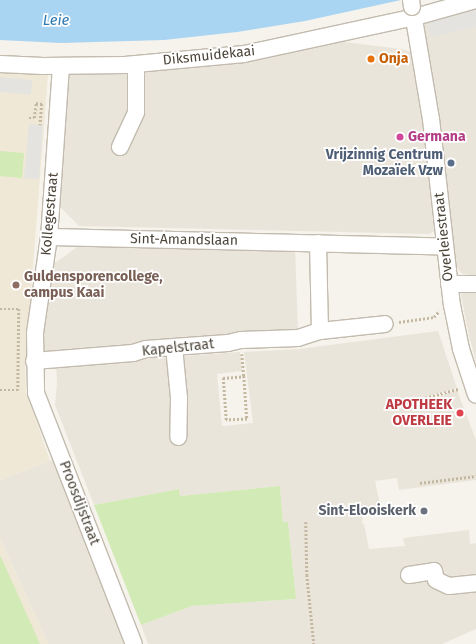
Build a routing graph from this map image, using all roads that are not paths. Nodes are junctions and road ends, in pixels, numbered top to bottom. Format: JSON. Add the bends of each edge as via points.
{"nodes":[{"id":1,"x":476,"y":0,"type":"edge"},
{"id":2,"x":413,"y":8,"type":"edge"},
{"id":3,"x":0,"y":64,"type":"edge"},
{"id":4,"x":136,"y":64,"type":"junction"},
{"id":5,"x":61,"y":66,"type":"junction"},
{"id":6,"x":120,"y":147,"type":"dead end"},
{"id":7,"x":49,"y":237,"type":"junction"},
{"id":8,"x":318,"y":243,"type":"junction"},
{"id":9,"x":445,"y":246,"type":"junction"},
{"id":10,"x":449,"y":284,"type":"junction"},
{"id":11,"x":476,"y":284,"type":"edge"},
{"id":12,"x":385,"y":324,"type":"road end"},
{"id":13,"x":320,"y":331,"type":"junction"},
{"id":14,"x":174,"y":347,"type":"junction"},
{"id":15,"x":34,"y":361,"type":"junction"},
{"id":16,"x":474,"y":389,"type":"edge"},
{"id":17,"x":178,"y":437,"type":"dead end"},
{"id":18,"x":409,"y":575,"type":"dead end"},
{"id":19,"x":476,"y":583,"type":"edge"},
{"id":20,"x":134,"y":644,"type":"edge"}],
"edges":[{"from":1,"to":2,"type":"street","name":"Diksmuidekaai"},
{"from":2,"to":4,"type":"street","name":"Diksmuidekaai","via":[[252,52]]},
{"from":2,"to":9,"type":"street","name":"Overleiestraat","via":[[431,119]]},
{"from":3,"to":5,"type":"street","name":"Diksmuidekaai"},
{"from":4,"to":5,"type":"street","name":"Diksmuidekaai"},
{"from":4,"to":6,"type":"street","via":[[136,112]]},
{"from":5,"to":7,"type":"street","name":"Kollegestraat"},
{"from":7,"to":8,"type":"street","name":"Sint-Amandslaan"},
{"from":7,"to":15,"type":"street","name":"Kollegestraat","via":[[35,333]]},
{"from":8,"to":9,"type":"street","name":"Sint-Amandslaan"},
{"from":8,"to":13,"type":"street"},
{"from":9,"to":10,"type":"street","name":"Overleiestraat"},
{"from":10,"to":11,"type":"street"},
{"from":10,"to":16,"type":"street","name":"Overleiestraat","via":[[461,349]]},
{"from":12,"to":13,"type":"street","name":"Kapelstraat"},
{"from":13,"to":14,"type":"street","name":"Kapelstraat","via":[[298,338],[241,340],[228,344]]},
{"from":14,"to":15,"type":"street","name":"Kapelstraat"},
{"from":14,"to":17,"type":"street","via":[[179,398]]},
{"from":15,"to":20,"type":"street","name":"Proosdijstraat","via":[[35,388]]},
{"from":18,"to":19,"type":"street","via":[[434,571],[436,580],[449,586]]}]}
